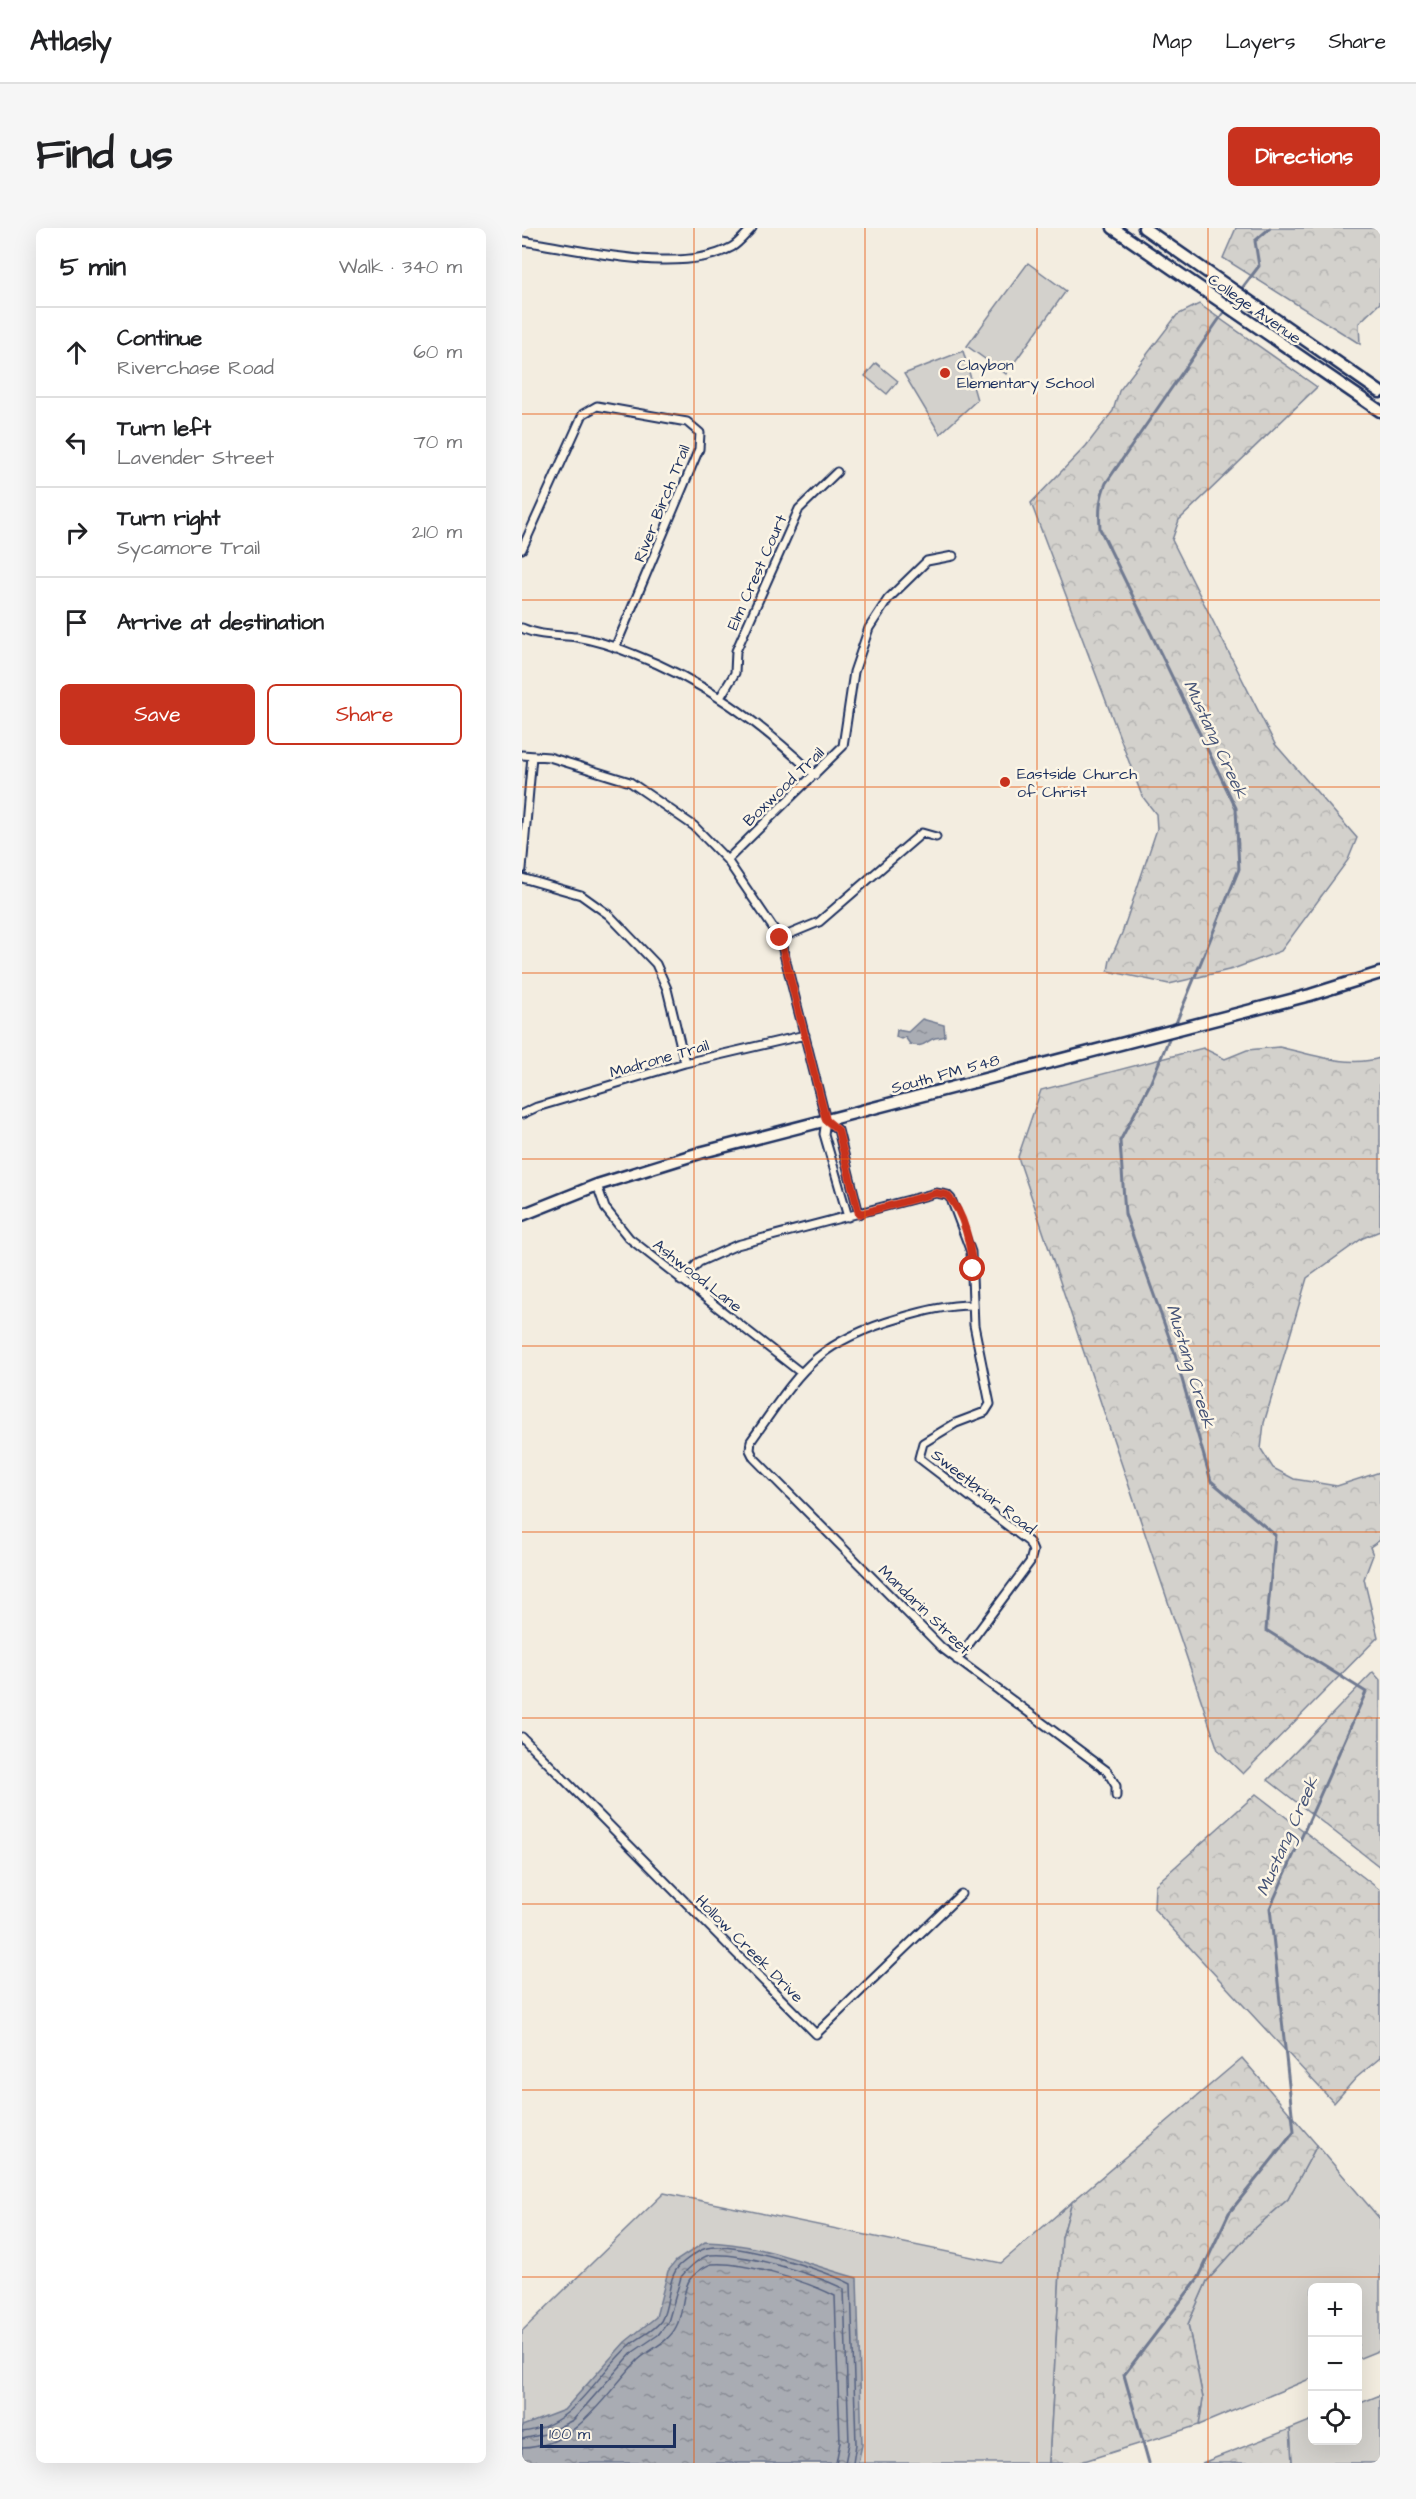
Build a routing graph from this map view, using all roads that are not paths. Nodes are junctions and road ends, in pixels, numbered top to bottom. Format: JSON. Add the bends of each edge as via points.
{"nodes":[{"id":1,"x":752,"y":228,"type":"edge"},
{"id":2,"x":1113,"y":228,"type":"edge"},
{"id":3,"x":1144,"y":228,"type":"edge"},
{"id":4,"x":522,"y":241,"type":"edge"},
{"id":5,"x":1336,"y":360,"type":"junction"},
{"id":6,"x":1326,"y":375,"type":"junction"},
{"id":7,"x":1380,"y":392,"type":"edge"},
{"id":8,"x":1380,"y":411,"type":"edge"},
{"id":9,"x":837,"y":472,"type":"dead end"},
{"id":10,"x":522,"y":549,"type":"edge"},
{"id":11,"x":953,"y":556,"type":"dead end"},
{"id":12,"x":522,"y":628,"type":"edge"},
{"id":13,"x":615,"y":648,"type":"junction"},
{"id":14,"x":721,"y":696,"type":"junction"},
{"id":15,"x":522,"y":754,"type":"edge"},
{"id":16,"x":532,"y":756,"type":"junction"},
{"id":17,"x":815,"y":775,"type":"junction"},
{"id":18,"x":936,"y":837,"type":"dead end"},
{"id":19,"x":727,"y":860,"type":"junction"},
{"id":20,"x":522,"y":869,"type":"edge"},
{"id":21,"x":522,"y":878,"type":"edge"},
{"id":22,"x":780,"y":938,"type":"junction"},
{"id":23,"x":1380,"y":973,"type":"edge"},
{"id":24,"x":805,"y":1035,"type":"junction"},
{"id":25,"x":685,"y":1063,"type":"junction"},
{"id":26,"x":522,"y":1114,"type":"edge"},
{"id":27,"x":826,"y":1120,"type":"junction"},
{"id":28,"x":597,"y":1185,"type":"junction"},
{"id":29,"x":859,"y":1214,"type":"junction"},
{"id":30,"x":522,"y":1215,"type":"edge"},
{"id":31,"x":848,"y":1217,"type":"junction"},
{"id":32,"x":681,"y":1281,"type":"junction"},
{"id":33,"x":972,"y":1305,"type":"junction"},
{"id":34,"x":800,"y":1372,"type":"junction"},
{"id":35,"x":957,"y":1660,"type":"junction"},
{"id":36,"x":522,"y":1737,"type":"edge"},
{"id":37,"x":1116,"y":1796,"type":"dead end"},
{"id":38,"x":961,"y":1894,"type":"dead end"}],
"edges":[{"from":1,"to":4,"type":"street","via":[[733,247],[691,260],[655,260]]},
{"from":2,"to":6,"type":"main road","name":"College Avenue"},
{"from":3,"to":5,"type":"main road","name":"College Avenue"},
{"from":5,"to":6,"type":"main road"},
{"from":5,"to":7,"type":"main road","name":"College Avenue"},
{"from":6,"to":8,"type":"main road","name":"College Avenue"},
{"from":9,"to":14,"type":"street","name":"Elm Crest Court","via":[[799,509],[736,651],[735,673]]},
{"from":10,"to":13,"type":"street","name":"River Birch Trail","via":[[582,414],[597,406],[687,422],[700,433],[699,449]]},
{"from":11,"to":17,"type":"street","name":"Boxwood Trail","via":[[927,561],[888,599],[869,628],[854,672],[843,746]]},
{"from":12,"to":13,"type":"street"},
{"from":13,"to":14,"type":"street"},
{"from":14,"to":17,"type":"street","via":[[777,739]]},
{"from":15,"to":16,"type":"street"},
{"from":16,"to":19,"type":"street","via":[[549,757],[630,782],[694,826]]},
{"from":16,"to":20,"type":"street"},
{"from":17,"to":19,"type":"street","name":"Boxwood Trail"},
{"from":18,"to":22,"type":"street","via":[[922,833],[819,922]]},
{"from":19,"to":22,"type":"street"},
{"from":21,"to":25,"type":"street","via":[[582,895],[609,915],[656,964],[667,989]]},
{"from":22,"to":24,"type":"street"},
{"from":23,"to":27,"type":"main road","name":"South FM 548"},
{"from":24,"to":25,"type":"street","name":"Madrone Trail"},
{"from":24,"to":27,"type":"street"},
{"from":25,"to":26,"type":"street","name":"Madrone Trail"},
{"from":27,"to":28,"type":"main road","name":"South FM 548"},
{"from":27,"to":29,"type":"street","via":[[838,1130]]},
{"from":27,"to":31,"type":"street","via":[[824,1134]]},
{"from":28,"to":30,"type":"main road","name":"South FM 548"},
{"from":28,"to":32,"type":"street","name":"Ashwood Lane","via":[[615,1224]]},
{"from":29,"to":31,"type":"street"},
{"from":29,"to":33,"type":"street","via":[[936,1193],[947,1195],[956,1206],[971,1252]]},
{"from":31,"to":32,"type":"street","via":[[723,1250],[699,1262]]},
{"from":32,"to":34,"type":"street","name":"Ashwood Lane"},
{"from":33,"to":34,"type":"street","via":[[943,1306],[856,1332],[827,1348]]},
{"from":33,"to":35,"type":"street","name":"Sweetbriar Road","via":[[990,1396],[989,1409],[942,1430],[923,1443],[918,1452],[922,1462],[1029,1542],[1033,1551],[1030,1562]]},
{"from":34,"to":35,"type":"street","name":"Mandarin Street","via":[[751,1441],[754,1458]]},
{"from":35,"to":37,"type":"street","name":"Mandarin Street","via":[[1107,1771],[1116,1786]]},
{"from":36,"to":38,"type":"street","name":"Hollow Creek Drive","via":[[816,2034]]}]}
